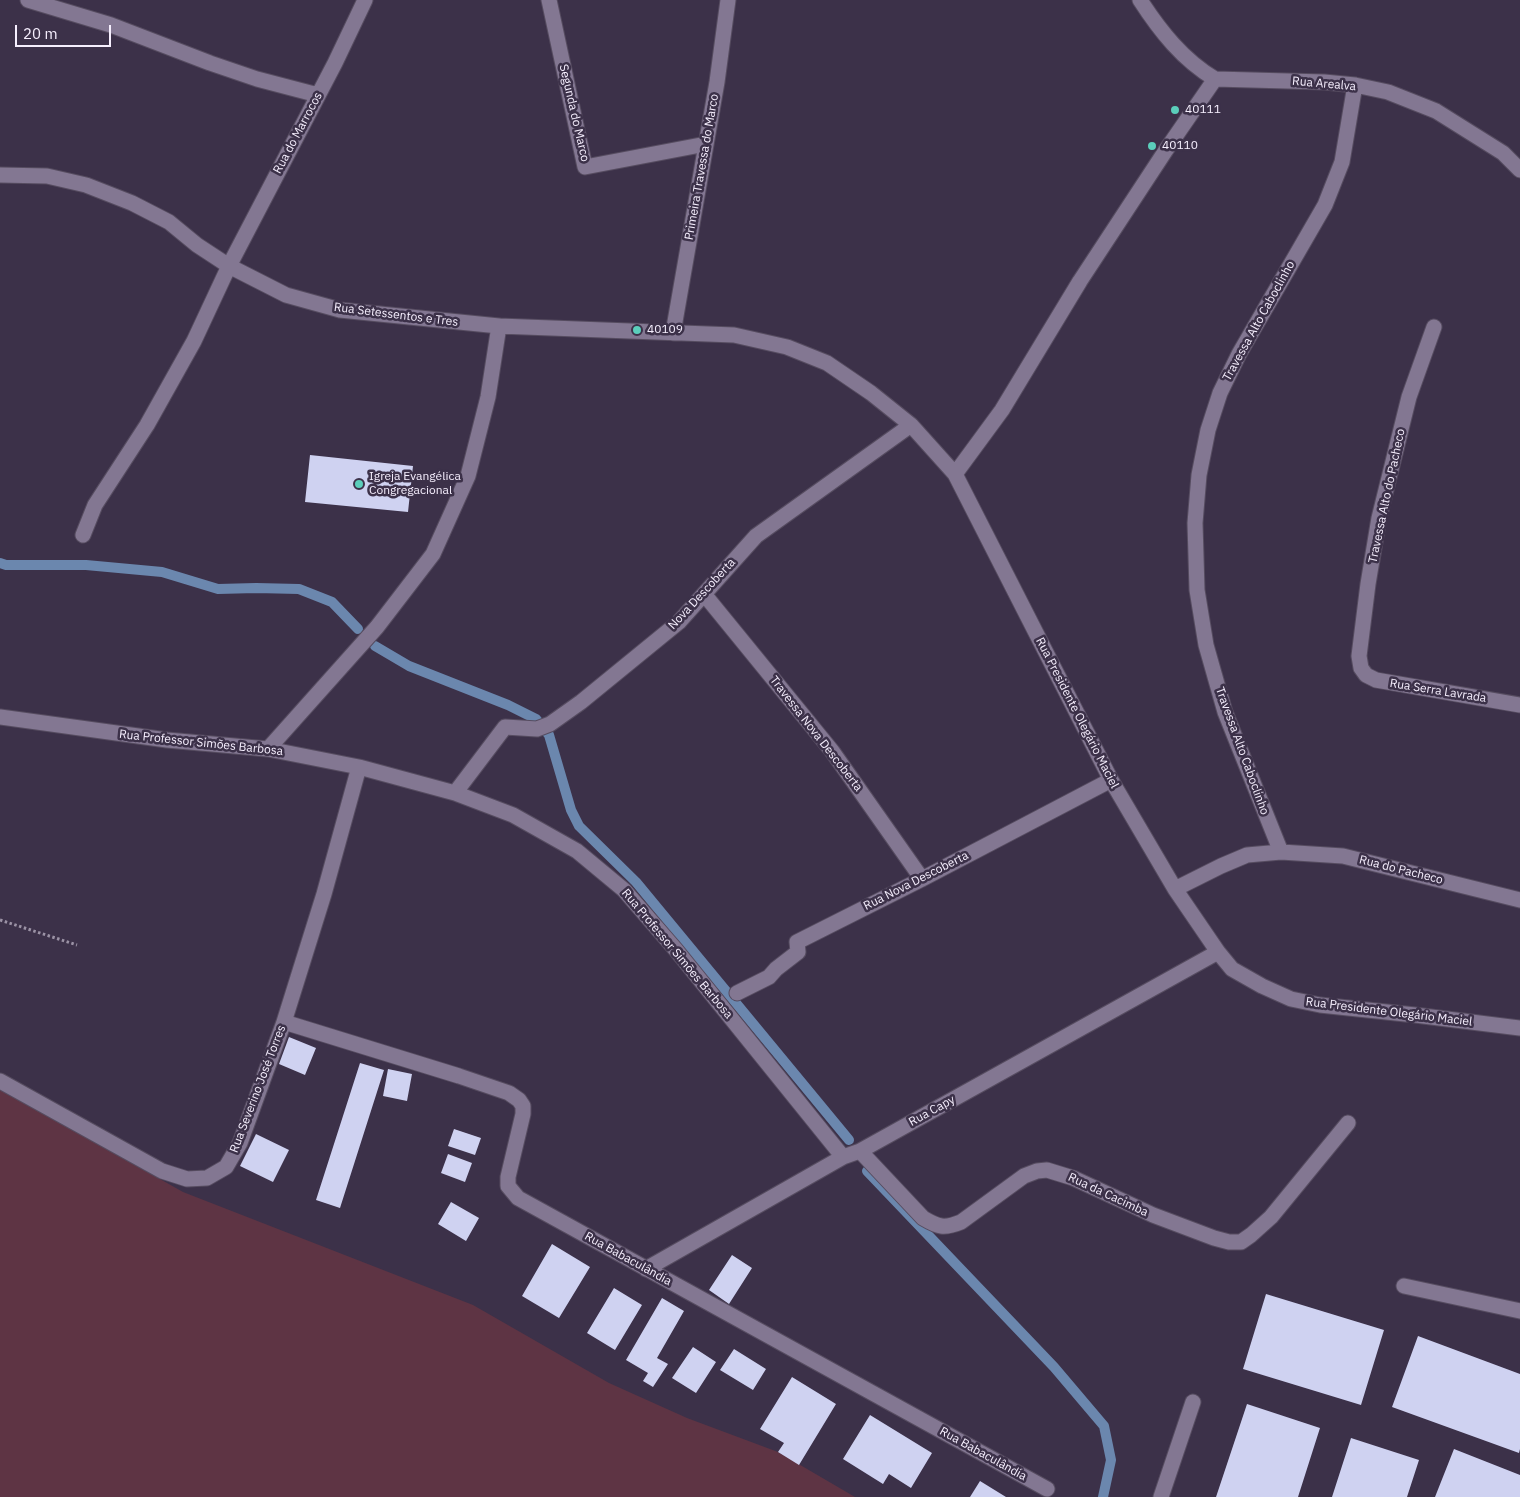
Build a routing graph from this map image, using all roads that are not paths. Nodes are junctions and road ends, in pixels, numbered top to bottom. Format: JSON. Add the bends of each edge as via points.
{"nodes":[{"id":1,"x":28,"y":0,"type":"edge"},
{"id":2,"x":365,"y":0,"type":"edge"},
{"id":3,"x":549,"y":0,"type":"edge"},
{"id":4,"x":728,"y":0,"type":"edge"},
{"id":5,"x":1140,"y":0,"type":"edge"},
{"id":6,"x":1215,"y":79,"type":"junction"},
{"id":7,"x":1355,"y":85,"type":"junction"},
{"id":8,"x":318,"y":95,"type":"junction"},
{"id":9,"x":706,"y":144,"type":"junction"},
{"id":10,"x":1520,"y":170,"type":"edge"},
{"id":11,"x":0,"y":175,"type":"edge"},
{"id":12,"x":229,"y":266,"type":"junction"},
{"id":13,"x":499,"y":326,"type":"junction"},
{"id":14,"x":1434,"y":327,"type":"dead end"},
{"id":15,"x":673,"y":333,"type":"junction"},
{"id":16,"x":911,"y":425,"type":"junction"},
{"id":17,"x":955,"y":474,"type":"junction"},
{"id":18,"x":84,"y":535,"type":"dead end"},
{"id":19,"x":704,"y":594,"type":"junction"},
{"id":20,"x":1361,"y":668,"type":"joint"},
{"id":21,"x":1520,"y":705,"type":"edge"},
{"id":22,"x":0,"y":717,"type":"edge"},
{"id":23,"x":268,"y":749,"type":"junction"},
{"id":24,"x":359,"y":767,"type":"junction"},
{"id":25,"x":1111,"y":780,"type":"junction"},
{"id":26,"x":455,"y":793,"type":"junction"},
{"id":27,"x":1281,"y":852,"type":"junction"},
{"id":28,"x":922,"y":879,"type":"junction"},
{"id":29,"x":1176,"y":889,"type":"junction"},
{"id":30,"x":1520,"y":900,"type":"edge"},
{"id":31,"x":1218,"y":952,"type":"junction"},
{"id":32,"x":737,"y":993,"type":"dead end"},
{"id":33,"x":284,"y":1022,"type":"junction"},
{"id":34,"x":1520,"y":1028,"type":"edge"},
{"id":35,"x":0,"y":1081,"type":"edge"},
{"id":36,"x":1348,"y":1123,"type":"dead end"},
{"id":37,"x":860,"y":1151,"type":"junction"},
{"id":38,"x":843,"y":1157,"type":"junction"},
{"id":39,"x":646,"y":1269,"type":"junction"},
{"id":40,"x":1404,"y":1286,"type":"dead end"},
{"id":41,"x":1520,"y":1312,"type":"edge"},
{"id":42,"x":1193,"y":1402,"type":"dead end"},
{"id":43,"x":1047,"y":1489,"type":"dead end"},
{"id":44,"x":1161,"y":1497,"type":"edge"}],
"edges":[{"from":1,"to":8,"type":"street","via":[[111,25],[257,79]]},
{"from":2,"to":8,"type":"street","name":"Rua do Marrocos"},
{"from":3,"to":9,"type":"street","name":"Segunda do Marco","via":[[585,167]]},
{"from":4,"to":9,"type":"street","name":"Primeira Travessa do Marco"},
{"from":5,"to":6,"type":"street","via":[[1168,40],[1194,65]]},
{"from":6,"to":7,"type":"street","name":"Rua Arealva"},
{"from":6,"to":17,"type":"street","via":[[1080,281],[1002,410]]},
{"from":7,"to":10,"type":"street","name":"Rua Arealva","via":[[1388,92],[1436,111],[1503,153]]},
{"from":7,"to":27,"type":"street","name":"Travessa Alto Caboclinho","via":[[1342,162],[1325,205],[1220,393],[1199,475],[1195,522],[1197,590],[1206,645],[1225,712]]},
{"from":8,"to":12,"type":"street","name":"Rua do Marrocos"},
{"from":9,"to":15,"type":"street","name":"Primeira Travessa do Marco"},
{"from":11,"to":12,"type":"street","name":"Rua Setessentos e Tres","via":[[47,176],[86,185],[132,203],[169,222]]},
{"from":12,"to":13,"type":"street","name":"Rua Setessentos e Tres","via":[[286,295],[340,310]]},
{"from":12,"to":18,"type":"street","name":"Rua do Marrocos","via":[[194,342],[95,505]]},
{"from":13,"to":15,"type":"street","name":"Rua Setessentos e Tres"},
{"from":13,"to":23,"type":"street","via":[[488,398],[468,476],[433,554],[377,627]]},
{"from":14,"to":20,"type":"street","name":"Travessa Alto do Pacheco","via":[[1409,398],[1380,518],[1361,634]]},
{"from":15,"to":16,"type":"street","name":"Rua Presidente Olegário Maciel","via":[[734,335],[787,347],[827,363]]},
{"from":16,"to":17,"type":"street","name":"Rua Presidente Olegário Maciel"},
{"from":16,"to":19,"type":"street","name":"Nova Descoberta","via":[[756,536]]},
{"from":17,"to":25,"type":"street","name":"Rua Presidente Olegário Maciel"},
{"from":19,"to":26,"type":"street","name":"Nova Descoberta","via":[[679,622],[550,724],[536,729],[505,727]]},
{"from":19,"to":28,"type":"street","name":"Travessa Nova Descoberta","via":[[832,751]]},
{"from":20,"to":21,"type":"street","name":"Rua Serra Lavrada","via":[[1376,680]]},
{"from":22,"to":23,"type":"street","name":"Rua Professor Simões Barbosa","via":[[167,740]]},
{"from":23,"to":24,"type":"street","name":"Rua Professor Simões Barbosa"},
{"from":24,"to":26,"type":"street","name":"Rua Professor Simões Barbosa"},
{"from":24,"to":33,"type":"street","name":"Rua Severino José Torres"},
{"from":25,"to":28,"type":"street","name":"Rua Nova Descoberta"},
{"from":25,"to":29,"type":"street","name":"Rua Presidente Olegário Maciel"},
{"from":26,"to":38,"type":"street","name":"Rua Professor Simões Barbosa","via":[[513,814],[578,851],[624,890]]},
{"from":27,"to":29,"type":"street","name":"Rua do Pacheco","via":[[1247,855]]},
{"from":27,"to":30,"type":"street","name":"Rua do Pacheco","via":[[1343,856]]},
{"from":28,"to":32,"type":"street","name":"Rua Nova Descoberta","via":[[796,942],[798,952],[769,977]]},
{"from":29,"to":31,"type":"street","name":"Rua Presidente Olegário Maciel"},
{"from":31,"to":34,"type":"street","name":"Rua Presidente Olegário Maciel","via":[[1232,969],[1291,999]]},
{"from":31,"to":37,"type":"street","name":"Rua Capy"},
{"from":33,"to":35,"type":"street","name":"Rua Severino José Torres","via":[[240,1143],[226,1168],[207,1178],[187,1178],[162,1171]]},
{"from":33,"to":39,"type":"street","name":"Rua Babaculândia","via":[[509,1093],[523,1106],[508,1177],[511,1191],[518,1198]]},
{"from":36,"to":37,"type":"street","name":"Rua da Cacimba","via":[[1270,1217],[1241,1242],[1214,1238],[1162,1219],[1073,1178],[1047,1170],[1024,1176],[951,1227],[933,1225]]},
{"from":37,"to":38,"type":"street","name":"Rua Capy"},
{"from":38,"to":39,"type":"street","name":"Rua Capy"},
{"from":39,"to":43,"type":"street","name":"Rua Babaculândia"},
{"from":40,"to":41,"type":"street"},
{"from":42,"to":44,"type":"street"}]}
